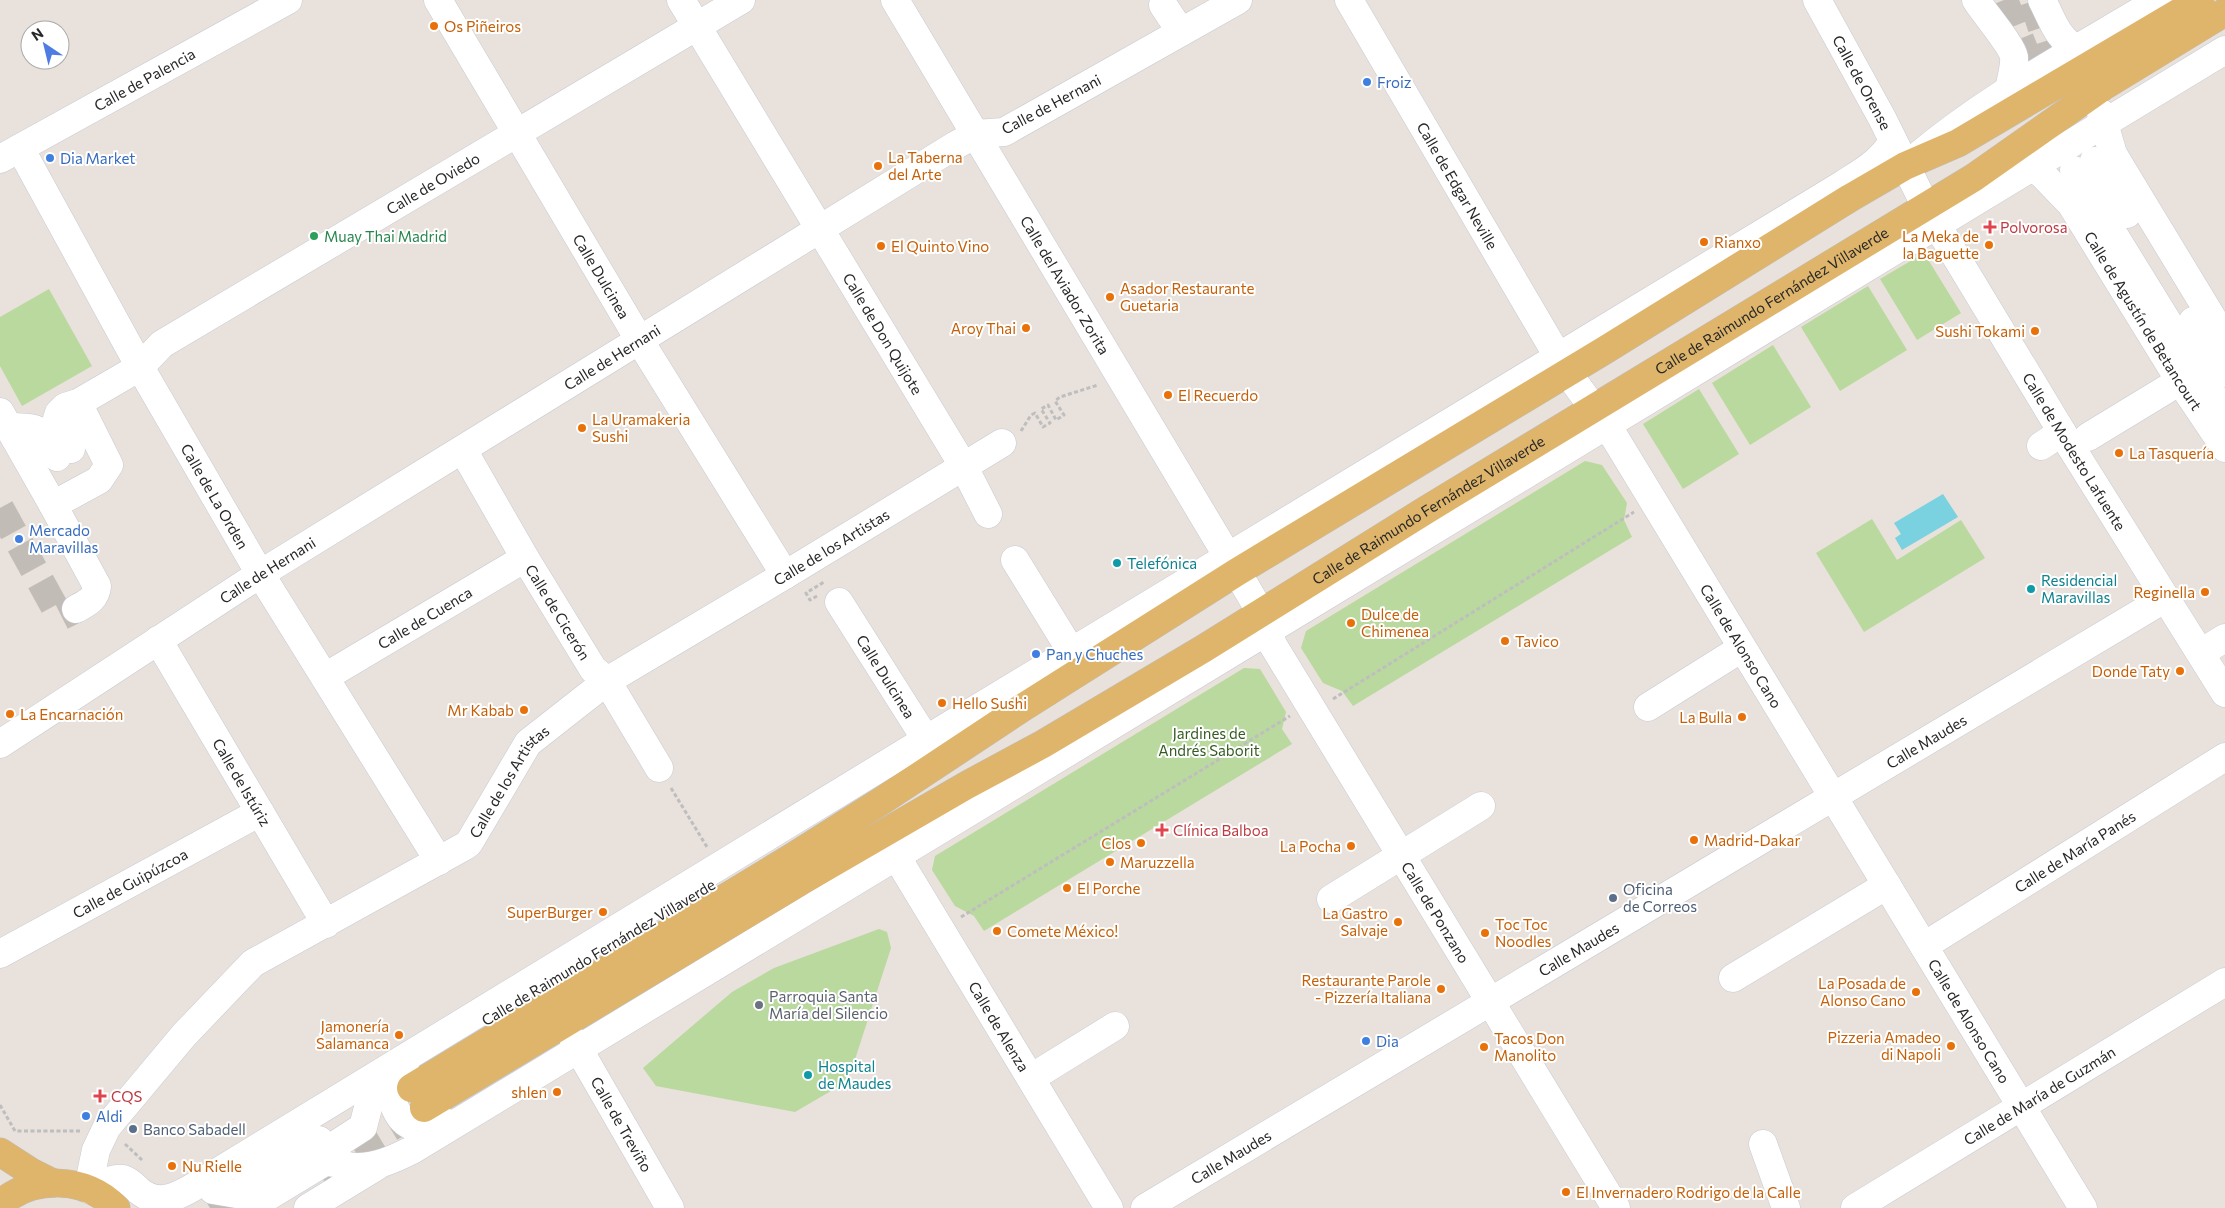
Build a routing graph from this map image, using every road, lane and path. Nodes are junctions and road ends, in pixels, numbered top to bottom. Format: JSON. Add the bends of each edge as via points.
{"nodes":[{"id":1,"x":288,"y":0,"type":"edge"},
{"id":2,"x":438,"y":0,"type":"edge"},
{"id":3,"x":681,"y":0,"type":"edge"},
{"id":4,"x":741,"y":0,"type":"edge"},
{"id":5,"x":895,"y":0,"type":"edge"},
{"id":6,"x":1238,"y":0,"type":"edge"},
{"id":7,"x":1349,"y":0,"type":"edge"},
{"id":8,"x":1817,"y":0,"type":"edge"},
{"id":9,"x":1976,"y":0,"type":"edge"},
{"id":10,"x":2042,"y":0,"type":"edge"},
{"id":11,"x":2159,"y":0,"type":"edge"},
{"id":12,"x":2200,"y":0,"type":"edge"},
{"id":13,"x":1163,"y":5,"type":"dead end"},
{"id":14,"x":2225,"y":12,"type":"edge"},
{"id":15,"x":697,"y":26,"type":"junction"},
{"id":16,"x":1181,"y":32,"type":"junction"},
{"id":17,"x":1134,"y":37,"type":"dead end"},
{"id":18,"x":2225,"y":38,"type":"edge"},
{"id":19,"x":2077,"y":49,"type":"junction"},
{"id":20,"x":2225,"y":50,"type":"edge"},
{"id":21,"x":2009,"y":89,"type":"junction"},
{"id":22,"x":1065,"y":98,"type":"junction"},
{"id":23,"x":2102,"y":118,"type":"junction"},
{"id":24,"x":1887,"y":130,"type":"junction"},
{"id":25,"x":1948,"y":130,"type":"junction"},
{"id":26,"x":518,"y":134,"type":"junction"},
{"id":27,"x":976,"y":134,"type":"junction"},
{"id":28,"x":10,"y":153,"type":"edge"},
{"id":29,"x":2021,"y":165,"type":"junction"},
{"id":30,"x":1905,"y":166,"type":"junction"},
{"id":31,"x":1973,"y":178,"type":"junction"},
{"id":32,"x":1931,"y":216,"type":"junction"},
{"id":33,"x":820,"y":228,"type":"junction"},
{"id":34,"x":2225,"y":339,"type":"edge"},
{"id":35,"x":640,"y":340,"type":"junction"},
{"id":36,"x":1563,"y":364,"type":"junction"},
{"id":37,"x":140,"y":367,"type":"junction"},
{"id":38,"x":2225,"y":373,"type":"edge"},
{"id":39,"x":1118,"y":374,"type":"junction"},
{"id":40,"x":2180,"y":381,"type":"junction"},
{"id":41,"x":78,"y":403,"type":"junction"},
{"id":42,"x":1031,"y":415,"type":"dead end"},
{"id":43,"x":2225,"y":415,"type":"edge"},
{"id":44,"x":1600,"y":416,"type":"junction"},
{"id":45,"x":4,"y":420,"type":"edge"},
{"id":46,"x":2064,"y":438,"type":"junction"},
{"id":47,"x":1002,"y":442,"type":"dead end"},
{"id":48,"x":2225,"y":448,"type":"edge"},
{"id":49,"x":463,"y":450,"type":"junction"},
{"id":50,"x":964,"y":467,"type":"junction"},
{"id":51,"x":53,"y":505,"type":"junction"},
{"id":52,"x":1637,"y":510,"type":"dead end"},
{"id":53,"x":988,"y":514,"type":"dead end"},
{"id":54,"x":525,"y":558,"type":"junction"},
{"id":55,"x":1016,"y":560,"type":"dead end"},
{"id":56,"x":1232,"y":564,"type":"junction"},
{"id":57,"x":260,"y":574,"type":"junction"},
{"id":58,"x":786,"y":576,"type":"junction"},
{"id":59,"x":2166,"y":600,"type":"junction"},
{"id":60,"x":839,"y":602,"type":"dead end"},
{"id":61,"x":76,"y":609,"type":"tunnel mouth"},
{"id":62,"x":1263,"y":622,"type":"junction"},
{"id":63,"x":2225,"y":638,"type":"edge"},
{"id":64,"x":158,"y":640,"type":"junction"},
{"id":65,"x":1742,"y":648,"type":"junction"},
{"id":66,"x":2202,"y":655,"type":"junction"},
{"id":67,"x":1077,"y":660,"type":"junction"},
{"id":68,"x":325,"y":677,"type":"junction"},
{"id":69,"x":607,"y":681,"type":"junction"},
{"id":70,"x":2225,"y":693,"type":"edge"},
{"id":71,"x":1329,"y":701,"type":"dead end"},
{"id":72,"x":1648,"y":707,"type":"dead end"},
{"id":73,"x":1022,"y":708,"type":"junction"},
{"id":74,"x":1292,"y":715,"type":"dead end"},
{"id":75,"x":0,"y":744,"type":"edge"},
{"id":76,"x":929,"y":744,"type":"junction"},
{"id":77,"x":1043,"y":744,"type":"junction"},
{"id":78,"x":2225,"y":757,"type":"edge"},
{"id":79,"x":665,"y":778,"type":"joint"},
{"id":80,"x":1833,"y":796,"type":"junction"},
{"id":81,"x":1482,"y":806,"type":"dead end"},
{"id":82,"x":260,"y":812,"type":"junction"},
{"id":83,"x":900,"y":848,"type":"junction"},
{"id":84,"x":708,"y":849,"type":"dead end"},
{"id":85,"x":1402,"y":856,"type":"junction"},
{"id":86,"x":439,"y":861,"type":"junction"},
{"id":87,"x":1886,"y":885,"type":"junction"},
{"id":88,"x":1332,"y":899,"type":"dead end"},
{"id":89,"x":958,"y":919,"type":"dead end"},
{"id":90,"x":326,"y":924,"type":"junction"},
{"id":91,"x":1924,"y":946,"type":"junction"},
{"id":92,"x":0,"y":954,"type":"edge"},
{"id":93,"x":1733,"y":978,"type":"dead end"},
{"id":94,"x":2225,"y":982,"type":"edge"},
{"id":95,"x":1491,"y":1001,"type":"junction"},
{"id":96,"x":1115,"y":1026,"type":"dead end"},
{"id":97,"x":576,"y":1045,"type":"junction"},
{"id":98,"x":1031,"y":1078,"type":"junction"},
{"id":99,"x":420,"y":1096,"type":"junction"},
{"id":100,"x":0,"y":1105,"type":"edge"},
{"id":101,"x":2021,"y":1106,"type":"junction"},
{"id":102,"x":363,"y":1107,"type":"junction"},
{"id":103,"x":4,"y":1112,"type":"dead end"},
{"id":104,"x":1763,"y":1144,"type":"dead end"},
{"id":105,"x":0,"y":1152,"type":"edge"},
{"id":106,"x":380,"y":1164,"type":"junction"},
{"id":107,"x":327,"y":1178,"type":"tunnel mouth"},
{"id":108,"x":53,"y":1183,"type":"junction"},
{"id":109,"x":89,"y":1189,"type":"junction"},
{"id":110,"x":248,"y":1196,"type":"edge"},
{"id":111,"x":0,"y":1204,"type":"edge"},
{"id":112,"x":116,"y":1208,"type":"edge"},
{"id":113,"x":180,"y":1208,"type":"edge"},
{"id":114,"x":279,"y":1208,"type":"edge"},
{"id":115,"x":308,"y":1208,"type":"edge"},
{"id":116,"x":670,"y":1208,"type":"edge"},
{"id":117,"x":1109,"y":1208,"type":"edge"},
{"id":118,"x":1145,"y":1208,"type":"edge"},
{"id":119,"x":1616,"y":1208,"type":"edge"},
{"id":120,"x":1786,"y":1208,"type":"edge"},
{"id":121,"x":1855,"y":1208,"type":"edge"},
{"id":122,"x":2083,"y":1208,"type":"edge"}],
"edges":[{"from":1,"to":28,"type":"street","name":"Calle de Palencia"},
{"from":2,"to":26,"type":"street","name":"Calle Dulcinea"},
{"from":3,"to":15,"type":"street","name":"Calle de Don Quijote"},
{"from":4,"to":15,"type":"street","name":"Calle de Oviedo"},
{"from":5,"to":27,"type":"street","name":"Calle del Aviador Zorita"},
{"from":6,"to":16,"type":"street","name":"Calle de Hernani"},
{"from":7,"to":36,"type":"street","name":"Calle de Edgar Neville"},
{"from":8,"to":24,"type":"street","name":"Calle de Orense"},
{"from":9,"to":21,"type":"street","via":[[2014,57]]},
{"from":10,"to":19,"type":"street","via":[[2060,37]]},
{"from":11,"to":19,"type":"street","name":"Calle de Raimundo Fernández Villaverde"},
{"from":12,"to":30,"type":"main road","name":"Calle de Raimundo Fernández Villaverde","via":[[1958,143]]},
{"from":13,"to":16,"type":"street"},
{"from":14,"to":31,"type":"main road","name":"Calle de Raimundo Fernández Villaverde","via":[[2104,86]]},
{"from":15,"to":26,"type":"street","name":"Calle de Oviedo"},
{"from":15,"to":33,"type":"street","name":"Calle de Don Quijote"},
{"from":16,"to":22,"type":"street","name":"Calle de Hernani"},
{"from":17,"to":22,"type":"street","via":[[1072,74],[1066,82]]},
{"from":18,"to":23,"type":"street","name":"Calle de Raimundo Fernández Villaverde"},
{"from":19,"to":21,"type":"street","name":"Calle de Raimundo Fernández Villaverde"},
{"from":20,"to":23,"type":"street"},
{"from":21,"to":25,"type":"street","name":"Calle de Raimundo Fernández Villaverde"},
{"from":22,"to":27,"type":"street","name":"Calle de Hernani","via":[[1004,132]]},
{"from":23,"to":29,"type":"street","name":"Calle de Raimundo Fernández Villaverde"},
{"from":23,"to":34,"type":"street","via":[[2113,154]]},
{"from":24,"to":25,"type":"street","name":"Calle de Raimundo Fernández Villaverde","via":[[1923,134]]},
{"from":24,"to":30,"type":"street","name":"Calle de Orense"},
{"from":24,"to":36,"type":"street","via":[[1885,154],[1870,168]]},
{"from":25,"to":30,"type":"street","name":"Calle de Raimundo Fernández Villaverde"},
{"from":26,"to":35,"type":"street","name":"Calle Dulcinea"},
{"from":26,"to":37,"type":"street","name":"Calle de Oviedo","via":[[162,344]]},
{"from":27,"to":33,"type":"street","name":"Calle de Hernani"},
{"from":27,"to":39,"type":"street","name":"Calle del Aviador Zorita"},
{"from":28,"to":37,"type":"street","name":"Calle de La Orden"},
{"from":29,"to":31,"type":"street","name":"Calle de Raimundo Fernández Villaverde"},
{"from":29,"to":32,"type":"street"},
{"from":29,"to":40,"type":"street","name":"Calle de Agustín de Betancourt","via":[[2054,185],[2072,204]]},
{"from":30,"to":32,"type":"street","name":"Calle de Orense"},
{"from":30,"to":36,"type":"main road","name":"Calle de Raimundo Fernández Villaverde"},
{"from":31,"to":32,"type":"main road","name":"Calle de Raimundo Fernández Villaverde"},
{"from":32,"to":44,"type":"main road","name":"Calle de Raimundo Fernández Villaverde"},
{"from":32,"to":46,"type":"street","name":"Calle de Modesto Lafuente"},
{"from":33,"to":35,"type":"street","name":"Calle de Hernani"},
{"from":33,"to":50,"type":"street","name":"Calle de Don Quijote"},
{"from":35,"to":49,"type":"street","name":"Calle de Hernani"},
{"from":35,"to":58,"type":"street","name":"Calle Dulcinea"},
{"from":36,"to":44,"type":"street"},
{"from":36,"to":56,"type":"main road","name":"Calle de Raimundo Fernández Villaverde"},
{"from":37,"to":41,"type":"street","name":"Calle de Oviedo"},
{"from":37,"to":57,"type":"street","name":"Calle de La Orden"},
{"from":38,"to":43,"type":"street","name":"Calle de Agustín de Betancourt","via":[[2084,166]]},
{"from":39,"to":42,"type":"path","via":[[1094,388],[1060,396],[1055,401],[1064,415],[1056,420],[1048,405],[1041,409],[1050,423],[1043,427],[1035,413]]},
{"from":39,"to":56,"type":"street","name":"Calle del Aviador Zorita"},
{"from":40,"to":46,"type":"street"},
{"from":40,"to":48,"type":"street","name":"Calle de Agustín de Betancourt"},
{"from":41,"to":45,"type":"street","name":"Calle de Oviedo","via":[[64,407],[57,419],[64,453],[41,430]]},
{"from":41,"to":51,"type":"street","via":[[109,465],[99,480]]},
{"from":44,"to":62,"type":"main road","name":"Calle de Raimundo Fernández Villaverde"},
{"from":44,"to":65,"type":"street","name":"Calle de Alonso Cano","via":[[1729,608]]},
{"from":45,"to":51,"type":"street"},
{"from":46,"to":59,"type":"street","name":"Calle de Modesto Lafuente"},
{"from":47,"to":50,"type":"street","name":"Calle de los Artistas"},
{"from":49,"to":54,"type":"street","name":"Calle de Cicerón"},
{"from":49,"to":57,"type":"street","name":"Calle de Hernani"},
{"from":50,"to":53,"type":"street","name":"Calle de Don Quijote"},
{"from":50,"to":58,"type":"street","name":"Calle de los Artistas"},
{"from":51,"to":61,"type":"street","via":[[97,586],[91,600]]},
{"from":52,"to":71,"type":"path"},
{"from":54,"to":68,"type":"street","name":"Calle de Cuenca"},
{"from":54,"to":69,"type":"street","name":"Calle de Cicerón","via":[[593,669]]},
{"from":55,"to":67,"type":"street"},
{"from":56,"to":62,"type":"street"},
{"from":56,"to":67,"type":"main road","name":"Calle de Raimundo Fernández Villaverde"},
{"from":57,"to":64,"type":"street","name":"Calle de Hernani"},
{"from":57,"to":68,"type":"street","name":"Calle de La Orden"},
{"from":58,"to":69,"type":"street","name":"Calle de los Artistas"},
{"from":59,"to":66,"type":"street","name":"Calle de Modesto Lafuente"},
{"from":59,"to":80,"type":"street","name":"Calle Maudes"},
{"from":60,"to":76,"type":"street","name":"Calle Dulcinea"},
{"from":62,"to":77,"type":"main road","name":"Calle de Raimundo Fernández Villaverde","via":[[1203,650]]},
{"from":62,"to":83,"type":"street"},
{"from":62,"to":85,"type":"street","name":"Calle de Ponzano","via":[[1273,645]]},
{"from":63,"to":66,"type":"street"},
{"from":64,"to":75,"type":"street","name":"Calle de Hernani"},
{"from":64,"to":82,"type":"street","name":"Calle de Istúriz"},
{"from":65,"to":72,"type":"street"},
{"from":65,"to":80,"type":"street","name":"Calle de Alonso Cano"},
{"from":66,"to":70,"type":"street","name":"Calle de Modesto Lafuente"},
{"from":67,"to":73,"type":"main road","name":"Calle de Raimundo Fernández Villaverde"},
{"from":67,"to":76,"type":"street"},
{"from":68,"to":86,"type":"street","name":"Calle de La Orden"},
{"from":69,"to":79,"type":"street","name":"Calle de Cicerón"},
{"from":69,"to":86,"type":"street","name":"Calle de los Artistas","via":[[528,743],[469,843]]},
{"from":73,"to":76,"type":"street","name":"Calle de Raimundo Fernández Villaverde"},
{"from":73,"to":99,"type":"main road","name":"Calle de Raimundo Fernández Villaverde"},
{"from":74,"to":89,"type":"path"},
{"from":76,"to":99,"type":"street","name":"Calle de Raimundo Fernández Villaverde"},
{"from":76,"to":109,"type":"street","via":[[190,1189],[163,1200],[148,1197],[123,1179]]},
{"from":77,"to":83,"type":"street","name":"Calle de Raimundo Fernández Villaverde"},
{"from":77,"to":99,"type":"main road","name":"Calle de Raimundo Fernández Villaverde"},
{"from":78,"to":91,"type":"street","name":"Calle de María Panés"},
{"from":79,"to":84,"type":"path"},
{"from":80,"to":87,"type":"street","name":"Calle de Alonso Cano"},
{"from":80,"to":95,"type":"street","name":"Calle Maudes"},
{"from":81,"to":85,"type":"street"},
{"from":82,"to":90,"type":"street","name":"Calle de Istúriz"},
{"from":82,"to":92,"type":"street","name":"Calle de Guipúzcoa"},
{"from":83,"to":97,"type":"street","name":"Calle de Raimundo Fernández Villaverde"},
{"from":83,"to":98,"type":"street","name":"Calle de Alenza","via":[[904,869]]},
{"from":85,"to":88,"type":"street"},
{"from":85,"to":95,"type":"street","name":"Calle de Ponzano"},
{"from":86,"to":90,"type":"street","name":"Calle de los Artistas"},
{"from":87,"to":91,"type":"street","name":"Calle de Alonso Cano"},
{"from":87,"to":93,"type":"street"},
{"from":90,"to":109,"type":"street","name":"Calle de los Artistas","via":[[252,963],[184,1035],[107,1127],[96,1150]]},
{"from":91,"to":101,"type":"street","name":"Calle de Alonso Cano"},
{"from":94,"to":101,"type":"street","name":"Calle de María de Guzmán"},
{"from":95,"to":118,"type":"street","name":"Calle Maudes"},
{"from":95,"to":119,"type":"street","name":"Calle de Ponzano"},
{"from":96,"to":98,"type":"street"},
{"from":97,"to":99,"type":"street","name":"Calle de Raimundo Fernández Villaverde"},
{"from":97,"to":106,"type":"street","via":[[412,1150]]},
{"from":97,"to":116,"type":"street","name":"Calle de Treviño"},
{"from":98,"to":117,"type":"street","name":"Calle de Alenza"},
{"from":99,"to":102,"type":"street","name":"Calle de Raimundo Fernández Villaverde"},
{"from":99,"to":106,"type":"street","name":"Calle de Raimundo Fernández Villaverde"},
{"from":100,"to":103,"type":"path"},
{"from":101,"to":121,"type":"street","name":"Calle de María de Guzmán"},
{"from":101,"to":122,"type":"street","name":"Calle de Alonso Cano"},
{"from":102,"to":110,"type":"street","name":"Calle de Raimundo Fernández Villaverde"},
{"from":102,"to":113,"type":"street","via":[[363,1127],[265,1191],[244,1196],[213,1190]]},
{"from":104,"to":120,"type":"street"},
{"from":105,"to":108,"type":"main road"},
{"from":106,"to":110,"type":"street","via":[[353,1167],[326,1162]]},
{"from":106,"to":115,"type":"street","name":"Calle de Raimundo Fernández Villaverde"},
{"from":107,"to":114,"type":"street"},
{"from":108,"to":109,"type":"main road"},
{"from":108,"to":111,"type":"main road","via":[[21,1190]]},
{"from":109,"to":112,"type":"main road"}]}
